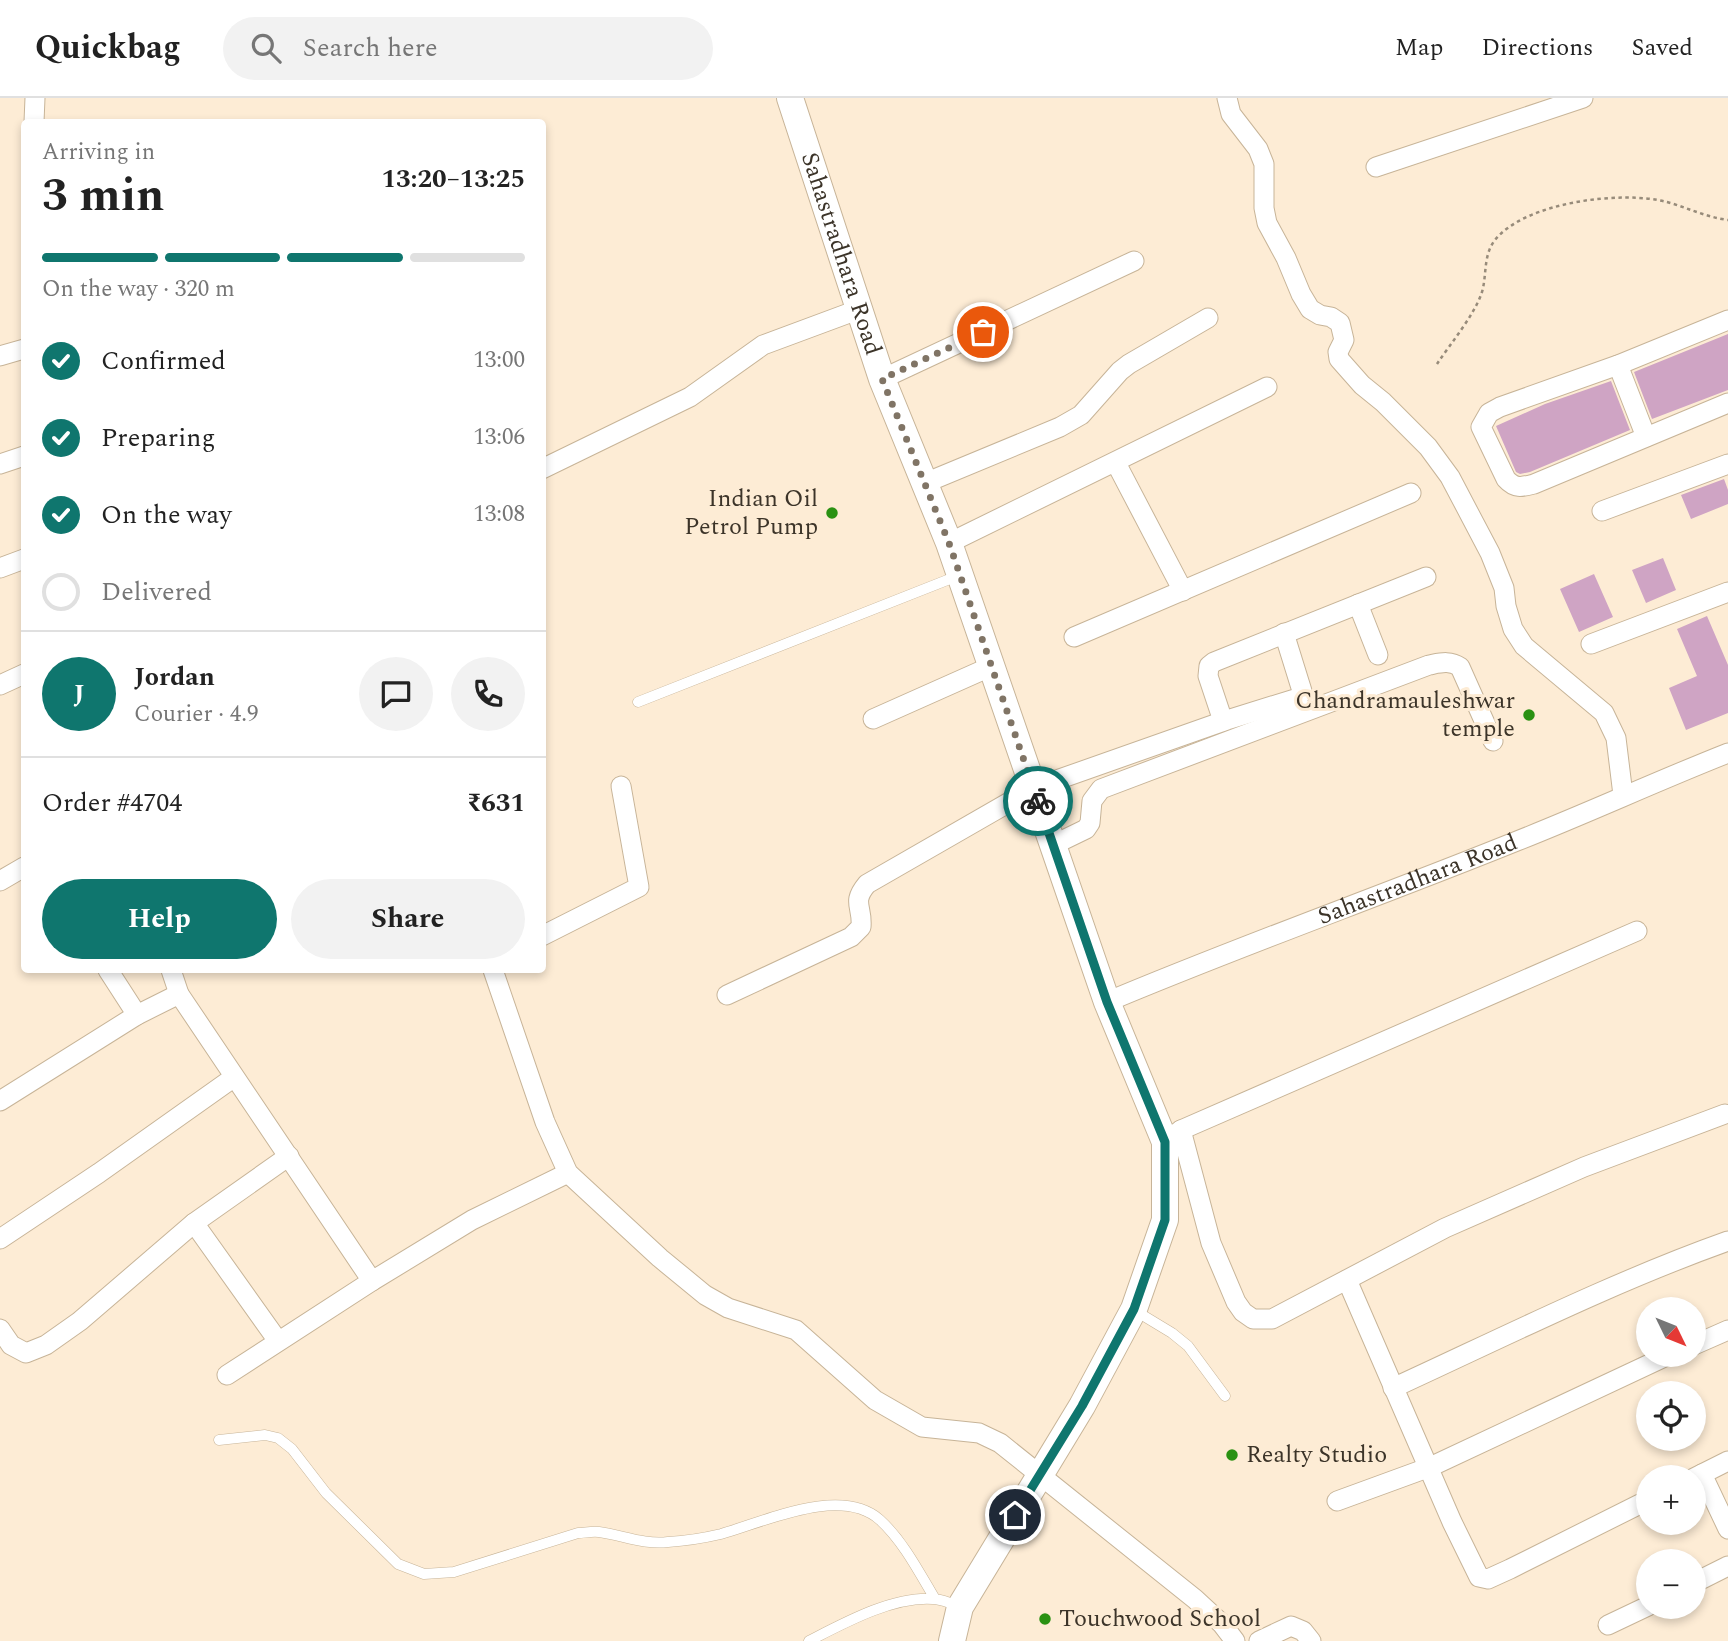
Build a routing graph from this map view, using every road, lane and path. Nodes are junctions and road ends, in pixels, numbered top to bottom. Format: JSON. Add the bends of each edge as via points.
{"nodes":[{"id":1,"x":35,"y":98,"type":"edge"},
{"id":2,"x":790,"y":98,"type":"edge"},
{"id":3,"x":1227,"y":98,"type":"edge"},
{"id":4,"x":1583,"y":98,"type":"edge"},
{"id":5,"x":34,"y":119,"type":"edge"},
{"id":6,"x":1376,"y":167,"type":"dead end"},
{"id":7,"x":1728,"y":220,"type":"edge"},
{"id":8,"x":1134,"y":261,"type":"dead end"},
{"id":9,"x":860,"y":309,"type":"junction"},
{"id":10,"x":1208,"y":317,"type":"dead end"},
{"id":11,"x":1728,"y":320,"type":"edge"},
{"id":12,"x":21,"y":350,"type":"edge"},
{"id":13,"x":0,"y":356,"type":"edge"},
{"id":14,"x":1437,"y":364,"type":"dead end"},
{"id":15,"x":1618,"y":365,"type":"junction"},
{"id":16,"x":882,"y":379,"type":"junction"},
{"id":17,"x":1268,"y":387,"type":"dead end"},
{"id":18,"x":1728,"y":403,"type":"edge"},
{"id":19,"x":1646,"y":437,"type":"junction"},
{"id":20,"x":21,"y":457,"type":"edge"},
{"id":21,"x":1116,"y":463,"type":"junction"},
{"id":22,"x":0,"y":464,"type":"edge"},
{"id":23,"x":1728,"y":464,"type":"edge"},
{"id":24,"x":546,"y":467,"type":"edge"},
{"id":25,"x":925,"y":483,"type":"junction"},
{"id":26,"x":1411,"y":493,"type":"dead end"},
{"id":27,"x":1602,"y":511,"type":"dead end"},
{"id":28,"x":949,"y":543,"type":"junction"},
{"id":29,"x":21,"y":560,"type":"edge"},
{"id":30,"x":0,"y":568,"type":"edge"},
{"id":31,"x":960,"y":575,"type":"junction"},
{"id":32,"x":1426,"y":577,"type":"dead end"},
{"id":33,"x":1182,"y":591,"type":"junction"},
{"id":34,"x":1728,"y":592,"type":"edge"},
{"id":35,"x":1358,"y":604,"type":"junction"},
{"id":36,"x":1284,"y":633,"type":"junction"},
{"id":37,"x":1074,"y":637,"type":"dead end"},
{"id":38,"x":1591,"y":644,"type":"dead end"},
{"id":39,"x":1378,"y":655,"type":"dead end"},
{"id":40,"x":992,"y":666,"type":"junction"},
{"id":41,"x":21,"y":675,"type":"edge"},
{"id":42,"x":0,"y":685,"type":"edge"},
{"id":43,"x":638,"y":702,"type":"dead end"},
{"id":44,"x":873,"y":719,"type":"dead end"},
{"id":45,"x":1223,"y":721,"type":"junction"},
{"id":46,"x":1493,"y":740,"type":"dead end"},
{"id":47,"x":1728,"y":753,"type":"edge"},
{"id":48,"x":621,"y":786,"type":"dead end"},
{"id":49,"x":1034,"y":788,"type":"junction"},
{"id":50,"x":1623,"y":795,"type":"junction"},
{"id":51,"x":1053,"y":845,"type":"junction"},
{"id":52,"x":21,"y":869,"type":"edge"},
{"id":53,"x":0,"y":881,"type":"edge"},
{"id":54,"x":1637,"y":931,"type":"dead end"},
{"id":55,"x":546,"y":934,"type":"edge"},
{"id":56,"x":110,"y":973,"type":"edge"},
{"id":57,"x":172,"y":973,"type":"edge"},
{"id":58,"x":494,"y":973,"type":"edge"},
{"id":59,"x":178,"y":994,"type":"junction"},
{"id":60,"x":727,"y":995,"type":"dead end"},
{"id":61,"x":1107,"y":1002,"type":"junction"},
{"id":62,"x":137,"y":1015,"type":"junction"},
{"id":63,"x":233,"y":1078,"type":"junction"},
{"id":64,"x":0,"y":1101,"type":"edge"},
{"id":65,"x":1725,"y":1114,"type":"dead end"},
{"id":66,"x":1173,"y":1136,"type":"junction"},
{"id":67,"x":289,"y":1156,"type":"junction"},
{"id":68,"x":568,"y":1173,"type":"junction"},
{"id":69,"x":194,"y":1223,"type":"junction"},
{"id":70,"x":0,"y":1239,"type":"edge"},
{"id":71,"x":1728,"y":1241,"type":"edge"},
{"id":72,"x":1347,"y":1280,"type":"junction"},
{"id":73,"x":372,"y":1281,"type":"junction"},
{"id":74,"x":1134,"y":1309,"type":"junction"},
{"id":75,"x":0,"y":1329,"type":"edge"},
{"id":76,"x":1728,"y":1330,"type":"edge"},
{"id":77,"x":1706,"y":1340,"type":"edge"},
{"id":78,"x":278,"y":1341,"type":"junction"},
{"id":79,"x":1643,"y":1367,"type":"edge"},
{"id":80,"x":227,"y":1376,"type":"dead end"},
{"id":81,"x":1393,"y":1388,"type":"junction"},
{"id":82,"x":1225,"y":1396,"type":"dead end"},
{"id":83,"x":219,"y":1440,"type":"dead end"},
{"id":84,"x":1728,"y":1461,"type":"edge"},
{"id":85,"x":1430,"y":1467,"type":"junction"},
{"id":86,"x":1706,"y":1472,"type":"edge"},
{"id":87,"x":1040,"y":1474,"type":"junction"},
{"id":88,"x":1706,"y":1490,"type":"edge"},
{"id":89,"x":1337,"y":1501,"type":"dead end"},
{"id":90,"x":1636,"y":1506,"type":"edge"},
{"id":91,"x":1728,"y":1529,"type":"edge"},
{"id":92,"x":1728,"y":1566,"type":"edge"},
{"id":93,"x":1706,"y":1577,"type":"edge"},
{"id":94,"x":948,"y":1603,"type":"junction"},
{"id":95,"x":1636,"y":1612,"type":"edge"},
{"id":96,"x":1608,"y":1625,"type":"dead end"},
{"id":97,"x":809,"y":1641,"type":"edge"},
{"id":98,"x":953,"y":1641,"type":"edge"},
{"id":99,"x":1235,"y":1641,"type":"edge"},
{"id":100,"x":1259,"y":1641,"type":"edge"},
{"id":101,"x":1311,"y":1641,"type":"edge"}],
"edges":[{"from":1,"to":5,"type":"street"},
{"from":2,"to":9,"type":"main road","name":"Sahastradhara Road"},
{"from":3,"to":50,"type":"street","via":[[1231,114],[1264,164],[1267,223],[1301,295],[1310,309],[1340,323],[1344,340],[1339,359],[1428,447],[1450,477],[1490,553],[1513,629],[1524,646],[1604,713],[1616,738]]},
{"from":4,"to":6,"type":"street"},
{"from":7,"to":14,"type":"path","via":[[1639,198],[1594,198],[1528,218],[1494,241],[1485,264],[1483,290],[1472,314]]},
{"from":8,"to":16,"type":"street"},
{"from":9,"to":16,"type":"main road","name":"Sahastradhara Road"},
{"from":9,"to":24,"type":"street","via":[[763,345],[690,397]]},
{"from":10,"to":25,"type":"street","via":[[1120,371],[1071,421]]},
{"from":11,"to":15,"type":"street"},
{"from":12,"to":13,"type":"street"},
{"from":15,"to":19,"type":"street"},
{"from":15,"to":19,"type":"street","via":[[1500,407],[1489,413],[1481,427],[1506,479],[1520,487]]},
{"from":16,"to":25,"type":"main road","name":"Sahastradhara Road"},
{"from":17,"to":21,"type":"street"},
{"from":18,"to":19,"type":"street"},
{"from":20,"to":22,"type":"street"},
{"from":21,"to":28,"type":"street"},
{"from":21,"to":33,"type":"street"},
{"from":23,"to":27,"type":"street"},
{"from":25,"to":28,"type":"main road","name":"Sahastradhara Road"},
{"from":26,"to":33,"type":"street"},
{"from":28,"to":31,"type":"main road","name":"Sahastradhara Road"},
{"from":29,"to":30,"type":"street"},
{"from":31,"to":40,"type":"main road","name":"Sahastradhara Road"},
{"from":31,"to":43,"type":"lane"},
{"from":32,"to":35,"type":"street"},
{"from":33,"to":37,"type":"street"},
{"from":34,"to":38,"type":"street"},
{"from":35,"to":36,"type":"street"},
{"from":35,"to":39,"type":"street"},
{"from":36,"to":45,"type":"street","via":[[1209,666]]},
{"from":36,"to":45,"type":"street","via":[[1301,694]]},
{"from":40,"to":44,"type":"street"},
{"from":40,"to":49,"type":"main road","name":"Sahastradhara Road"},
{"from":41,"to":42,"type":"street"},
{"from":45,"to":49,"type":"street"},
{"from":46,"to":51,"type":"street","via":[[1460,667],[1445,662],[1429,665],[1101,789],[1086,829]]},
{"from":47,"to":50,"type":"street","name":"Sahastradhara Road"},
{"from":48,"to":55,"type":"street","via":[[639,887]]},
{"from":49,"to":51,"type":"main road","name":"Sahastradhara Road"},
{"from":49,"to":60,"type":"street","via":[[867,884],[857,901],[862,927],[851,937]]},
{"from":50,"to":61,"type":"street","name":"Sahastradhara Road","via":[[1518,841]]},
{"from":51,"to":61,"type":"main road","name":"Sahastradhara Road"},
{"from":52,"to":53,"type":"street"},
{"from":54,"to":66,"type":"street"},
{"from":56,"to":62,"type":"street"},
{"from":57,"to":59,"type":"street"},
{"from":58,"to":68,"type":"street","via":[[545,1122]]},
{"from":59,"to":62,"type":"street"},
{"from":59,"to":63,"type":"street"},
{"from":61,"to":66,"type":"main road","name":"Sahastradhara Road"},
{"from":62,"to":64,"type":"street"},
{"from":63,"to":67,"type":"street"},
{"from":63,"to":70,"type":"street"},
{"from":65,"to":72,"type":"street","via":[[1584,1167],[1445,1228]]},
{"from":66,"to":72,"type":"street","via":[[1211,1243],[1243,1312],[1259,1320],[1272,1319]]},
{"from":66,"to":74,"type":"main road","name":"Sahastradhara Road","via":[[1165,1220]]},
{"from":67,"to":69,"type":"street"},
{"from":67,"to":73,"type":"street"},
{"from":68,"to":73,"type":"street","via":[[472,1220]]},
{"from":68,"to":87,"type":"street","via":[[705,1295],[728,1308],[796,1330],[875,1400],[922,1427],[979,1433]]},
{"from":69,"to":75,"type":"street","via":[[80,1321],[35,1351],[18,1350]]},
{"from":69,"to":78,"type":"street"},
{"from":71,"to":81,"type":"street","via":[[1623,1283]]},
{"from":72,"to":81,"type":"street"},
{"from":73,"to":78,"type":"street"},
{"from":74,"to":82,"type":"lane","via":[[1188,1346]]},
{"from":74,"to":87,"type":"main road","name":"Sahastradhara Road"},
{"from":76,"to":77,"type":"street"},
{"from":78,"to":80,"type":"street"},
{"from":79,"to":85,"type":"street"},
{"from":81,"to":85,"type":"street"},
{"from":83,"to":94,"type":"lane","via":[[278,1438],[398,1564],[424,1574],[454,1572],[578,1534],[598,1532],[665,1543],[717,1535],[804,1508],[837,1505],[864,1509],[880,1520]]},
{"from":84,"to":86,"type":"street"},
{"from":85,"to":89,"type":"street"},
{"from":85,"to":90,"type":"street","via":[[1476,1575],[1482,1579]]},
{"from":87,"to":94,"type":"main road","name":"Sahastradhara Road"},
{"from":87,"to":99,"type":"street","via":[[1195,1599]]},
{"from":88,"to":91,"type":"street"},
{"from":92,"to":93,"type":"street"},
{"from":94,"to":97,"type":"lane","via":[[910,1600],[865,1614]]},
{"from":94,"to":98,"type":"main road","name":"Sahastradhara Road"},
{"from":95,"to":96,"type":"street"},
{"from":100,"to":101,"type":"street","via":[[1291,1626]]}]}
